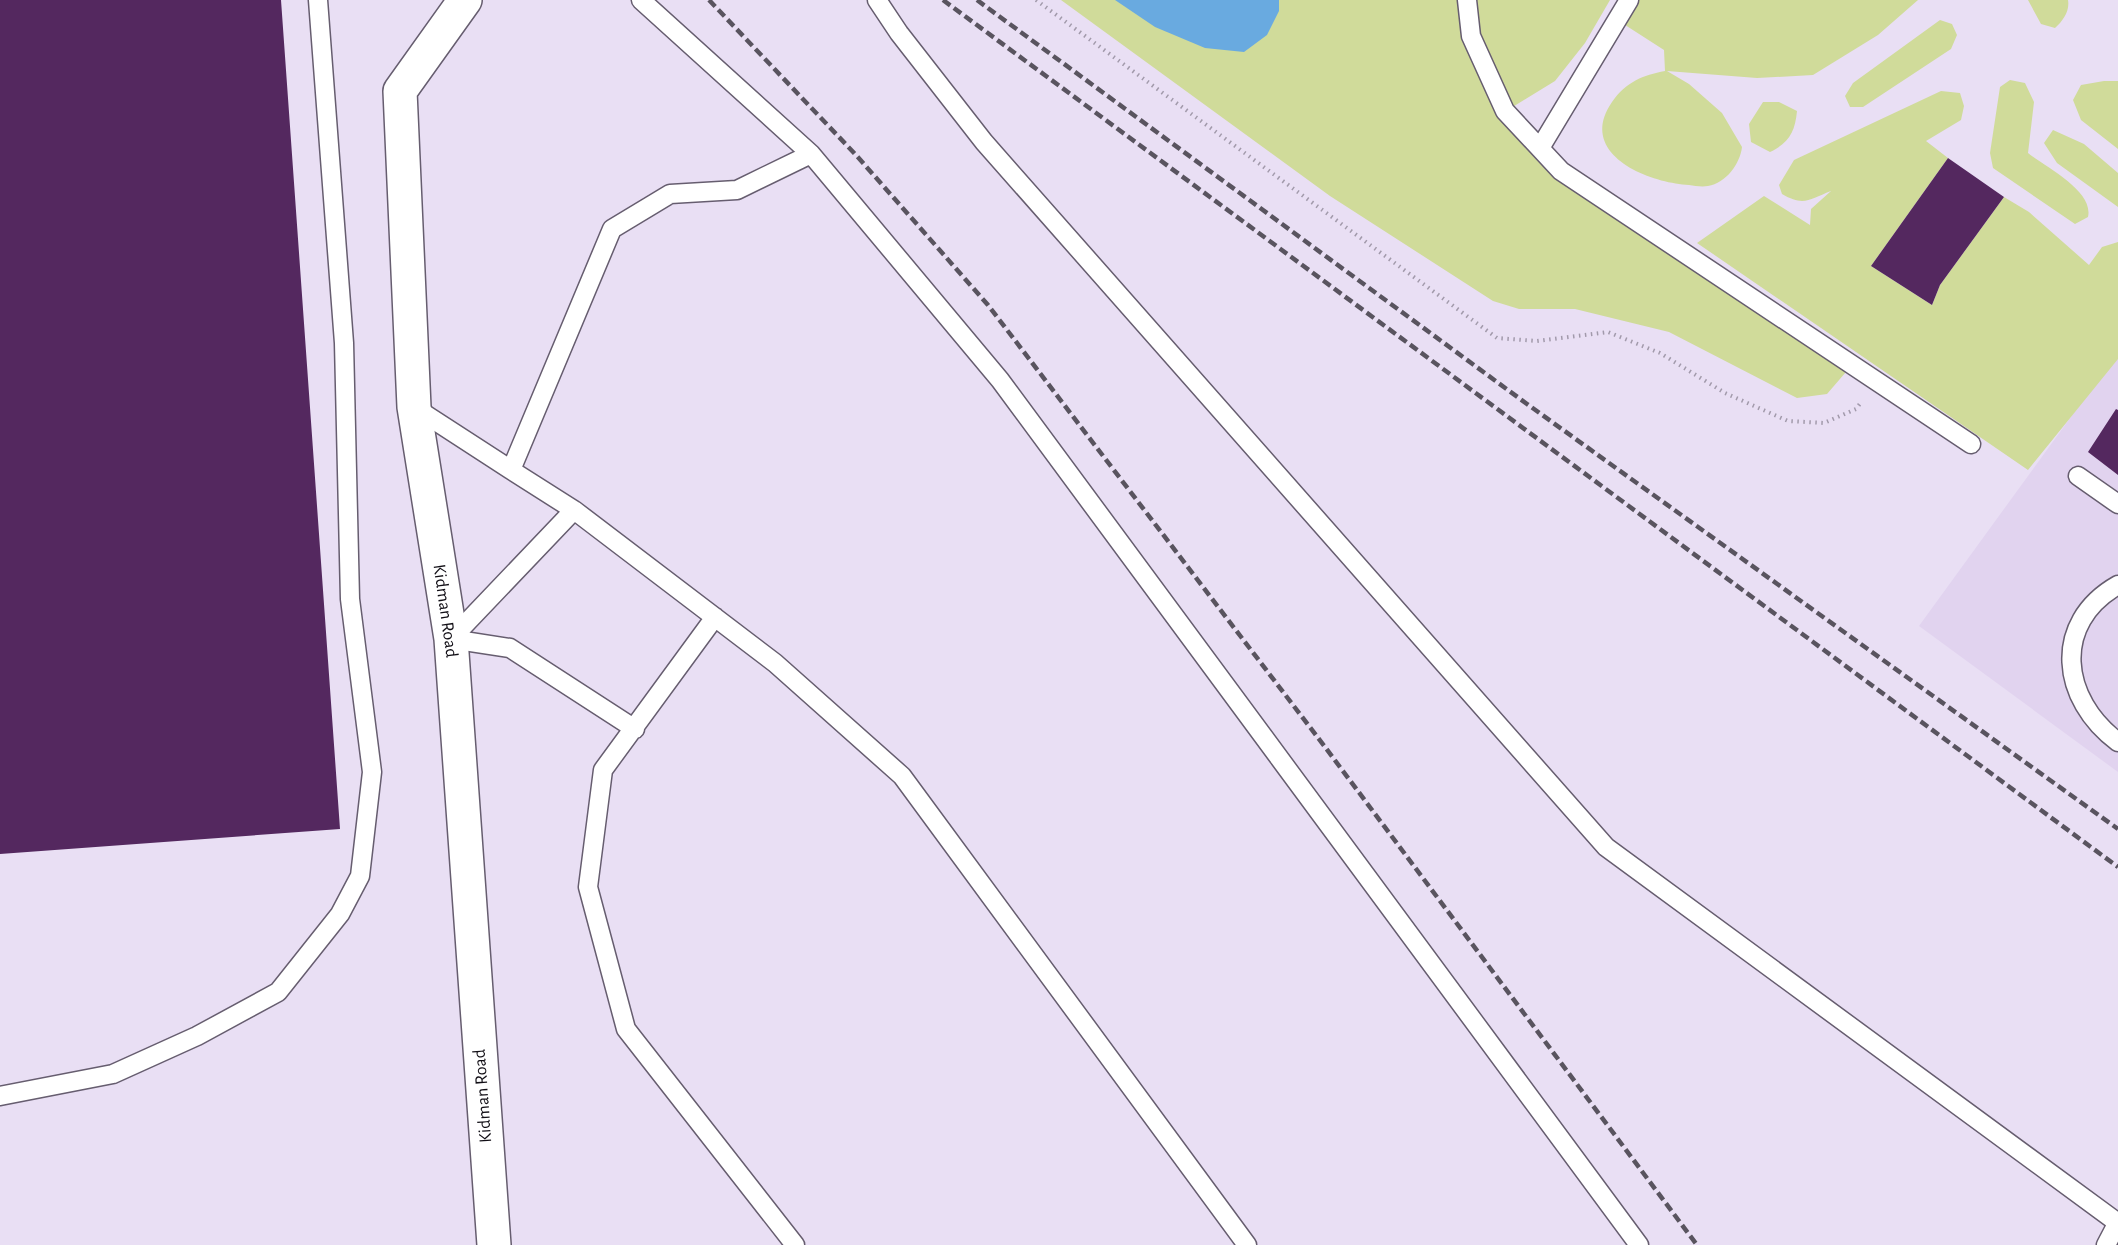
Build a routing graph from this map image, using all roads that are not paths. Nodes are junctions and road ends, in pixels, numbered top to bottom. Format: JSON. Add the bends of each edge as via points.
{"nodes":[{"id":1,"x":318,"y":0,"type":"edge"},
{"id":2,"x":465,"y":0,"type":"edge"},
{"id":3,"x":642,"y":0,"type":"edge"},
{"id":4,"x":877,"y":0,"type":"edge"},
{"id":5,"x":1467,"y":0,"type":"edge"},
{"id":6,"x":1629,"y":0,"type":"edge"},
{"id":7,"x":1540,"y":148,"type":"junction"},
{"id":8,"x":811,"y":154,"type":"junction"},
{"id":9,"x":414,"y":407,"type":"junction"},
{"id":10,"x":1971,"y":444,"type":"dead end"},
{"id":11,"x":511,"y":470,"type":"junction"},
{"id":12,"x":2078,"y":476,"type":"dead end"},
{"id":13,"x":2118,"y":504,"type":"edge"},
{"id":14,"x":574,"y":510,"type":"junction"},
{"id":15,"x":2118,"y":585,"type":"edge"},
{"id":16,"x":715,"y":617,"type":"junction"},
{"id":17,"x":451,"y":639,"type":"junction"},
{"id":18,"x":635,"y":729,"type":"junction"},
{"id":19,"x":2118,"y":742,"type":"edge"},
{"id":20,"x":0,"y":1096,"type":"edge"},
{"id":21,"x":2118,"y":1222,"type":"edge"},
{"id":22,"x":494,"y":1245,"type":"edge"},
{"id":23,"x":795,"y":1245,"type":"edge"},
{"id":24,"x":1247,"y":1245,"type":"edge"},
{"id":25,"x":1639,"y":1245,"type":"edge"},
{"id":26,"x":2106,"y":1245,"type":"edge"}],
"edges":[{"from":1,"to":20,"type":"lane","via":[[344,343],[350,599],[372,772],[360,876],[340,914],[278,992],[197,1036],[113,1074]]},
{"from":2,"to":9,"type":"street","name":"Kidman Road","via":[[400,90]]},
{"from":3,"to":8,"type":"lane"},
{"from":4,"to":21,"type":"lane","via":[[984,142],[1606,847]]},
{"from":5,"to":7,"type":"lane","via":[[1471,36],[1505,111]]},
{"from":6,"to":7,"type":"lane"},
{"from":7,"to":10,"type":"lane","via":[[1561,171]]},
{"from":8,"to":11,"type":"lane","via":[[737,190],[670,194],[612,229]]},
{"from":8,"to":25,"type":"lane","via":[[1000,380]]},
{"from":9,"to":11,"type":"lane"},
{"from":9,"to":17,"type":"street","name":"Kidman Road"},
{"from":11,"to":14,"type":"lane"},
{"from":12,"to":13,"type":"lane"},
{"from":14,"to":16,"type":"lane"},
{"from":14,"to":17,"type":"lane"},
{"from":15,"to":19,"type":"lane","via":[[2084,614],[2073,640],[2071,675],[2085,707],[2103,731]]},
{"from":16,"to":18,"type":"lane"},
{"from":16,"to":24,"type":"lane","via":[[775,663],[902,776]]},
{"from":17,"to":18,"type":"lane","via":[[510,648]]},
{"from":17,"to":22,"type":"street","name":"Kidman Road"},
{"from":18,"to":23,"type":"lane","via":[[603,770],[588,887],[626,1029]]},
{"from":21,"to":26,"type":"lane"}]}
